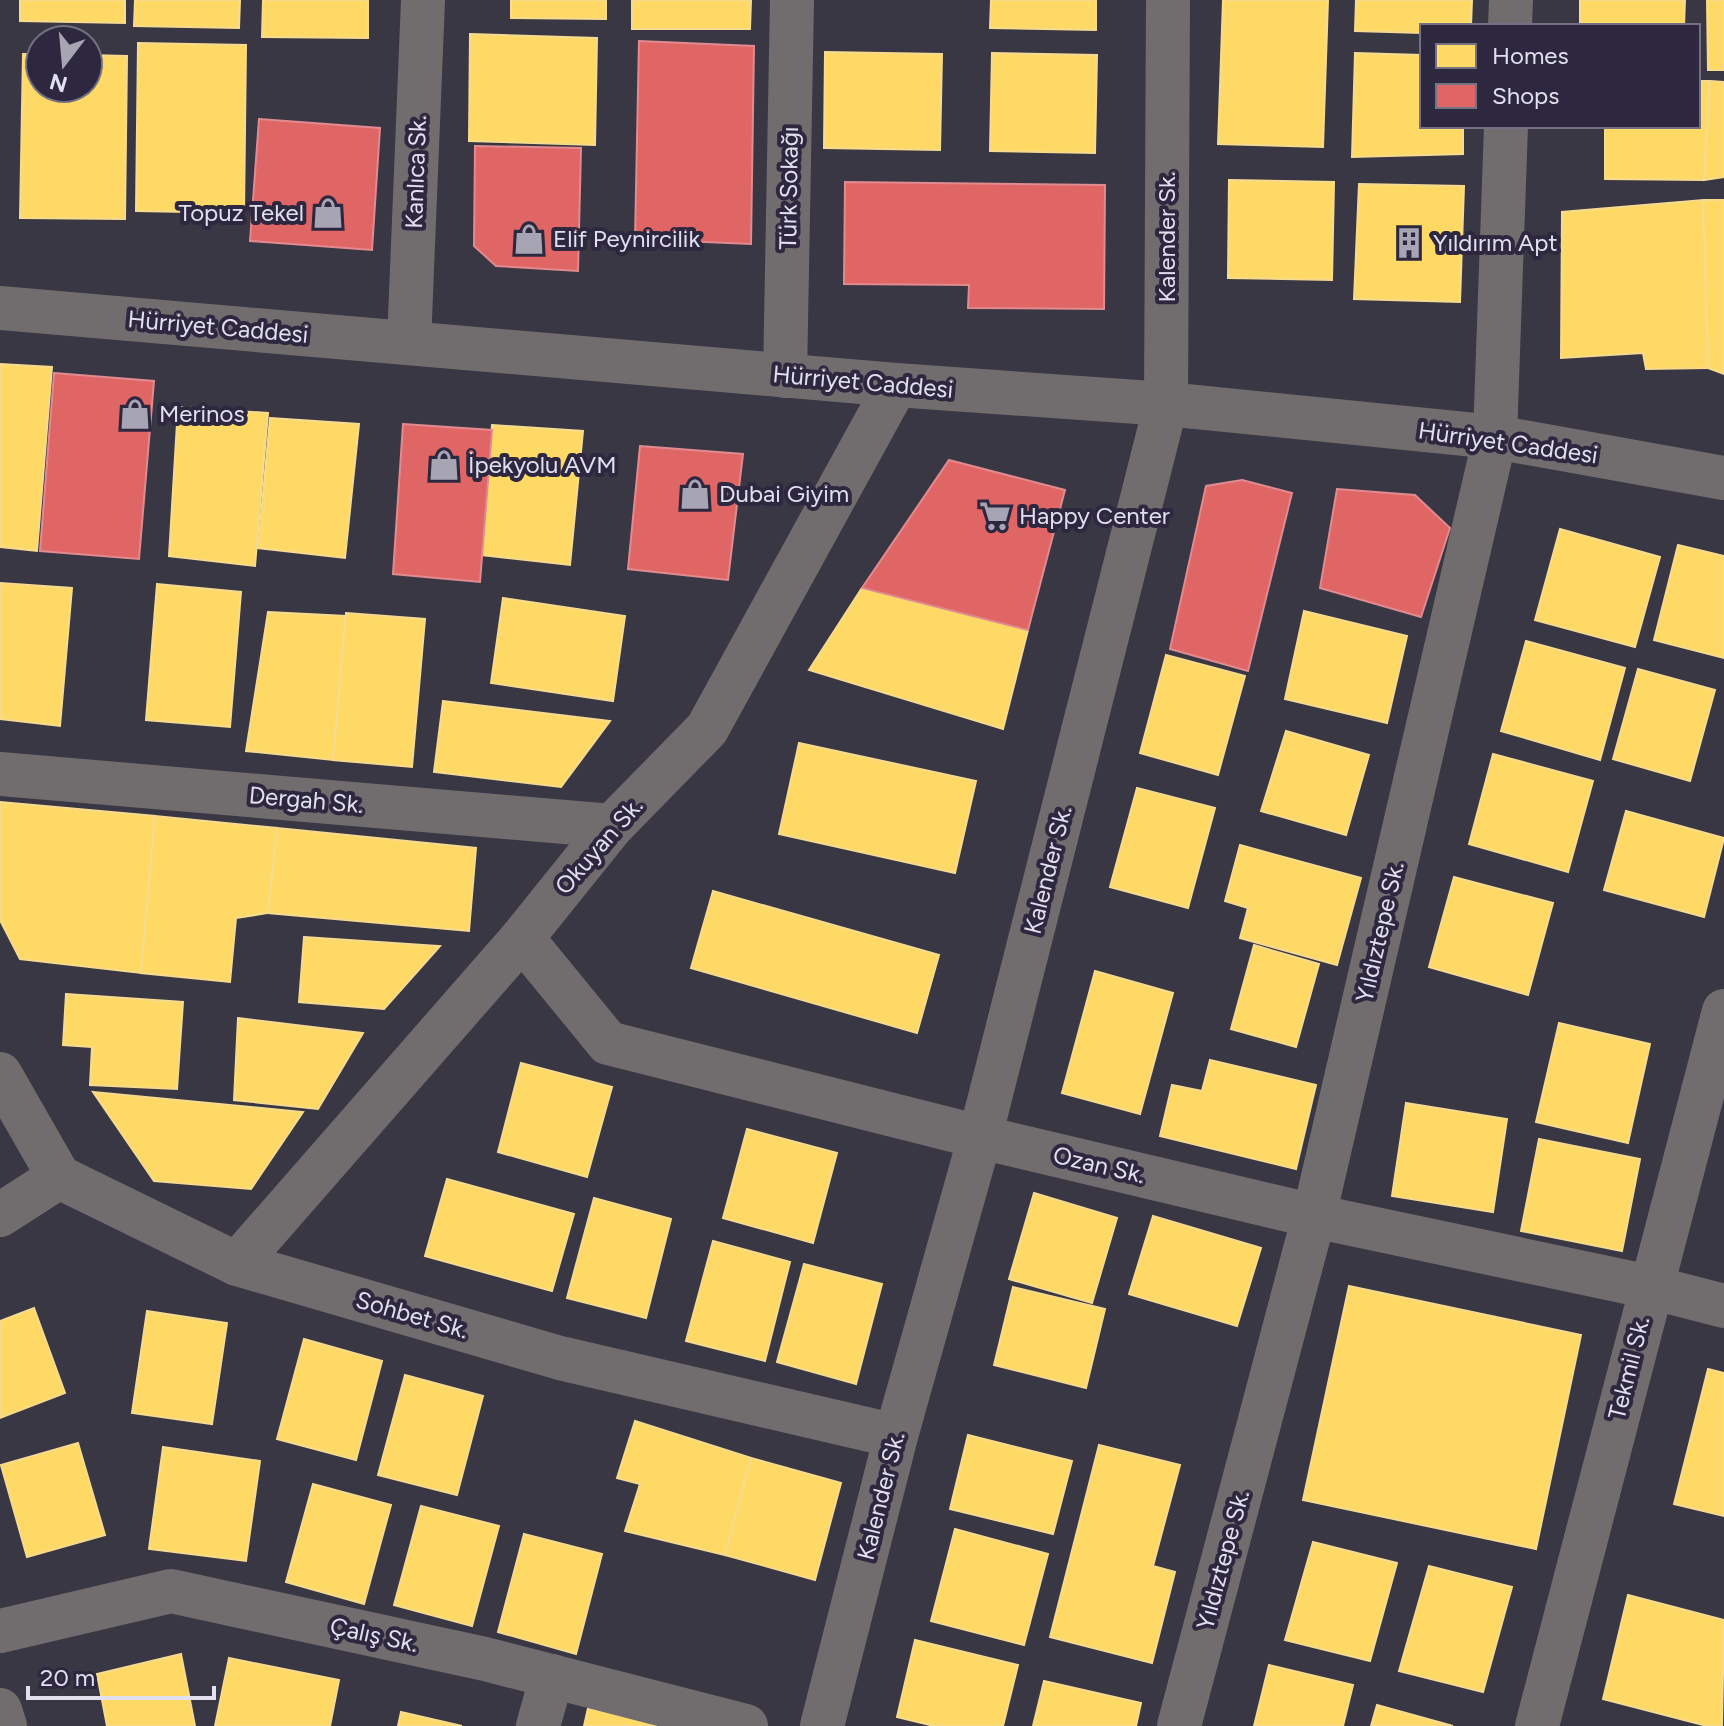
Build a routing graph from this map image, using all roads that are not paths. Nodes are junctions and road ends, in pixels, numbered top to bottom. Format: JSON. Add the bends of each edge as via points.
{"nodes":[{"id":1,"x":423,"y":0,"type":"edge"},
{"id":2,"x":792,"y":0,"type":"edge"},
{"id":3,"x":1168,"y":0,"type":"edge"},
{"id":4,"x":1511,"y":0,"type":"edge"},
{"id":5,"x":1510,"y":24,"type":"edge"},
{"id":6,"x":1506,"y":128,"type":"edge"},
{"id":7,"x":0,"y":308,"type":"edge"},
{"id":8,"x":409,"y":343,"type":"junction"},
{"id":9,"x":785,"y":376,"type":"junction"},
{"id":10,"x":896,"y":385,"type":"junction"},
{"id":11,"x":1166,"y":404,"type":"junction"},
{"id":12,"x":1495,"y":437,"type":"junction"},
{"id":13,"x":1724,"y":478,"type":"edge"},
{"id":14,"x":0,"y":774,"type":"edge"},
{"id":15,"x":612,"y":826,"type":"junction"},
{"id":16,"x":522,"y":938,"type":"junction"},
{"id":17,"x":1724,"y":1011,"type":"edge"},
{"id":18,"x":0,"y":1074,"type":"edge"},
{"id":19,"x":980,"y":1137,"type":"junction"},
{"id":20,"x":59,"y":1177,"type":"junction"},
{"id":21,"x":0,"y":1215,"type":"edge"},
{"id":22,"x":1314,"y":1216,"type":"junction"},
{"id":23,"x":237,"y":1264,"type":"junction"},
{"id":24,"x":1650,"y":1287,"type":"junction"},
{"id":25,"x":1724,"y":1306,"type":"edge"},
{"id":26,"x":896,"y":1436,"type":"junction"},
{"id":27,"x":0,"y":1631,"type":"edge"},
{"id":28,"x":552,"y":1676,"type":"junction"},
{"id":29,"x":0,"y":1710,"type":"edge"},
{"id":30,"x":5,"y":1726,"type":"edge"},
{"id":31,"x":538,"y":1726,"type":"edge"},
{"id":32,"x":746,"y":1726,"type":"edge"},
{"id":33,"x":822,"y":1726,"type":"edge"},
{"id":34,"x":1179,"y":1726,"type":"edge"},
{"id":35,"x":1537,"y":1726,"type":"edge"}],
"edges":[{"from":1,"to":8,"type":"street","name":"Kanlıca Sk."},
{"from":2,"to":9,"type":"street","name":"Türk Sokağı"},
{"from":3,"to":11,"type":"street","name":"Kalender Sk."},
{"from":4,"to":5,"type":"street"},
{"from":6,"to":12,"type":"street","name":"Yıldıztepe Sk."},
{"from":7,"to":8,"type":"street","name":"Hürriyet Caddesi"},
{"from":8,"to":9,"type":"street","name":"Hürriyet Caddesi"},
{"from":9,"to":10,"type":"street","name":"Hürriyet Caddesi"},
{"from":10,"to":11,"type":"street","name":"Hürriyet Caddesi"},
{"from":10,"to":15,"type":"street","name":"Okuyan Sk.","via":[[707,729]]},
{"from":11,"to":12,"type":"street","name":"Hürriyet Caddesi"},
{"from":11,"to":19,"type":"street","name":"Kalender Sk."},
{"from":12,"to":13,"type":"street","name":"Hürriyet Caddesi"},
{"from":12,"to":22,"type":"street","name":"Yıldıztepe Sk."},
{"from":14,"to":15,"type":"street","name":"Dergah Sk."},
{"from":15,"to":16,"type":"street","name":"Okuyan Sk."},
{"from":16,"to":19,"type":"street","name":"Ozan Sk.","via":[[608,1043]]},
{"from":16,"to":23,"type":"street","name":"Okuyan Sk."},
{"from":17,"to":24,"type":"street","name":"Tekmil Sk."},
{"from":18,"to":20,"type":"street"},
{"from":19,"to":22,"type":"street","name":"Ozan Sk."},
{"from":19,"to":26,"type":"street","name":"Kalender Sk."},
{"from":20,"to":21,"type":"street"},
{"from":20,"to":23,"type":"street","name":"Sohbet Sk."},
{"from":22,"to":24,"type":"street","name":"Ozan Sk."},
{"from":22,"to":34,"type":"street","name":"Yıldıztepe Sk."},
{"from":23,"to":26,"type":"street","name":"Sohbet Sk.","via":[[560,1358]]},
{"from":24,"to":25,"type":"street","name":"Ozan Sk."},
{"from":24,"to":35,"type":"street","name":"Tekmil Sk."},
{"from":26,"to":33,"type":"street","name":"Kalender Sk."},
{"from":27,"to":28,"type":"street","name":"Çalış Sk.","via":[[171,1591]]},
{"from":28,"to":31,"type":"street"},
{"from":28,"to":32,"type":"street","name":"Çalış Sk."},
{"from":29,"to":30,"type":"street"}]}
